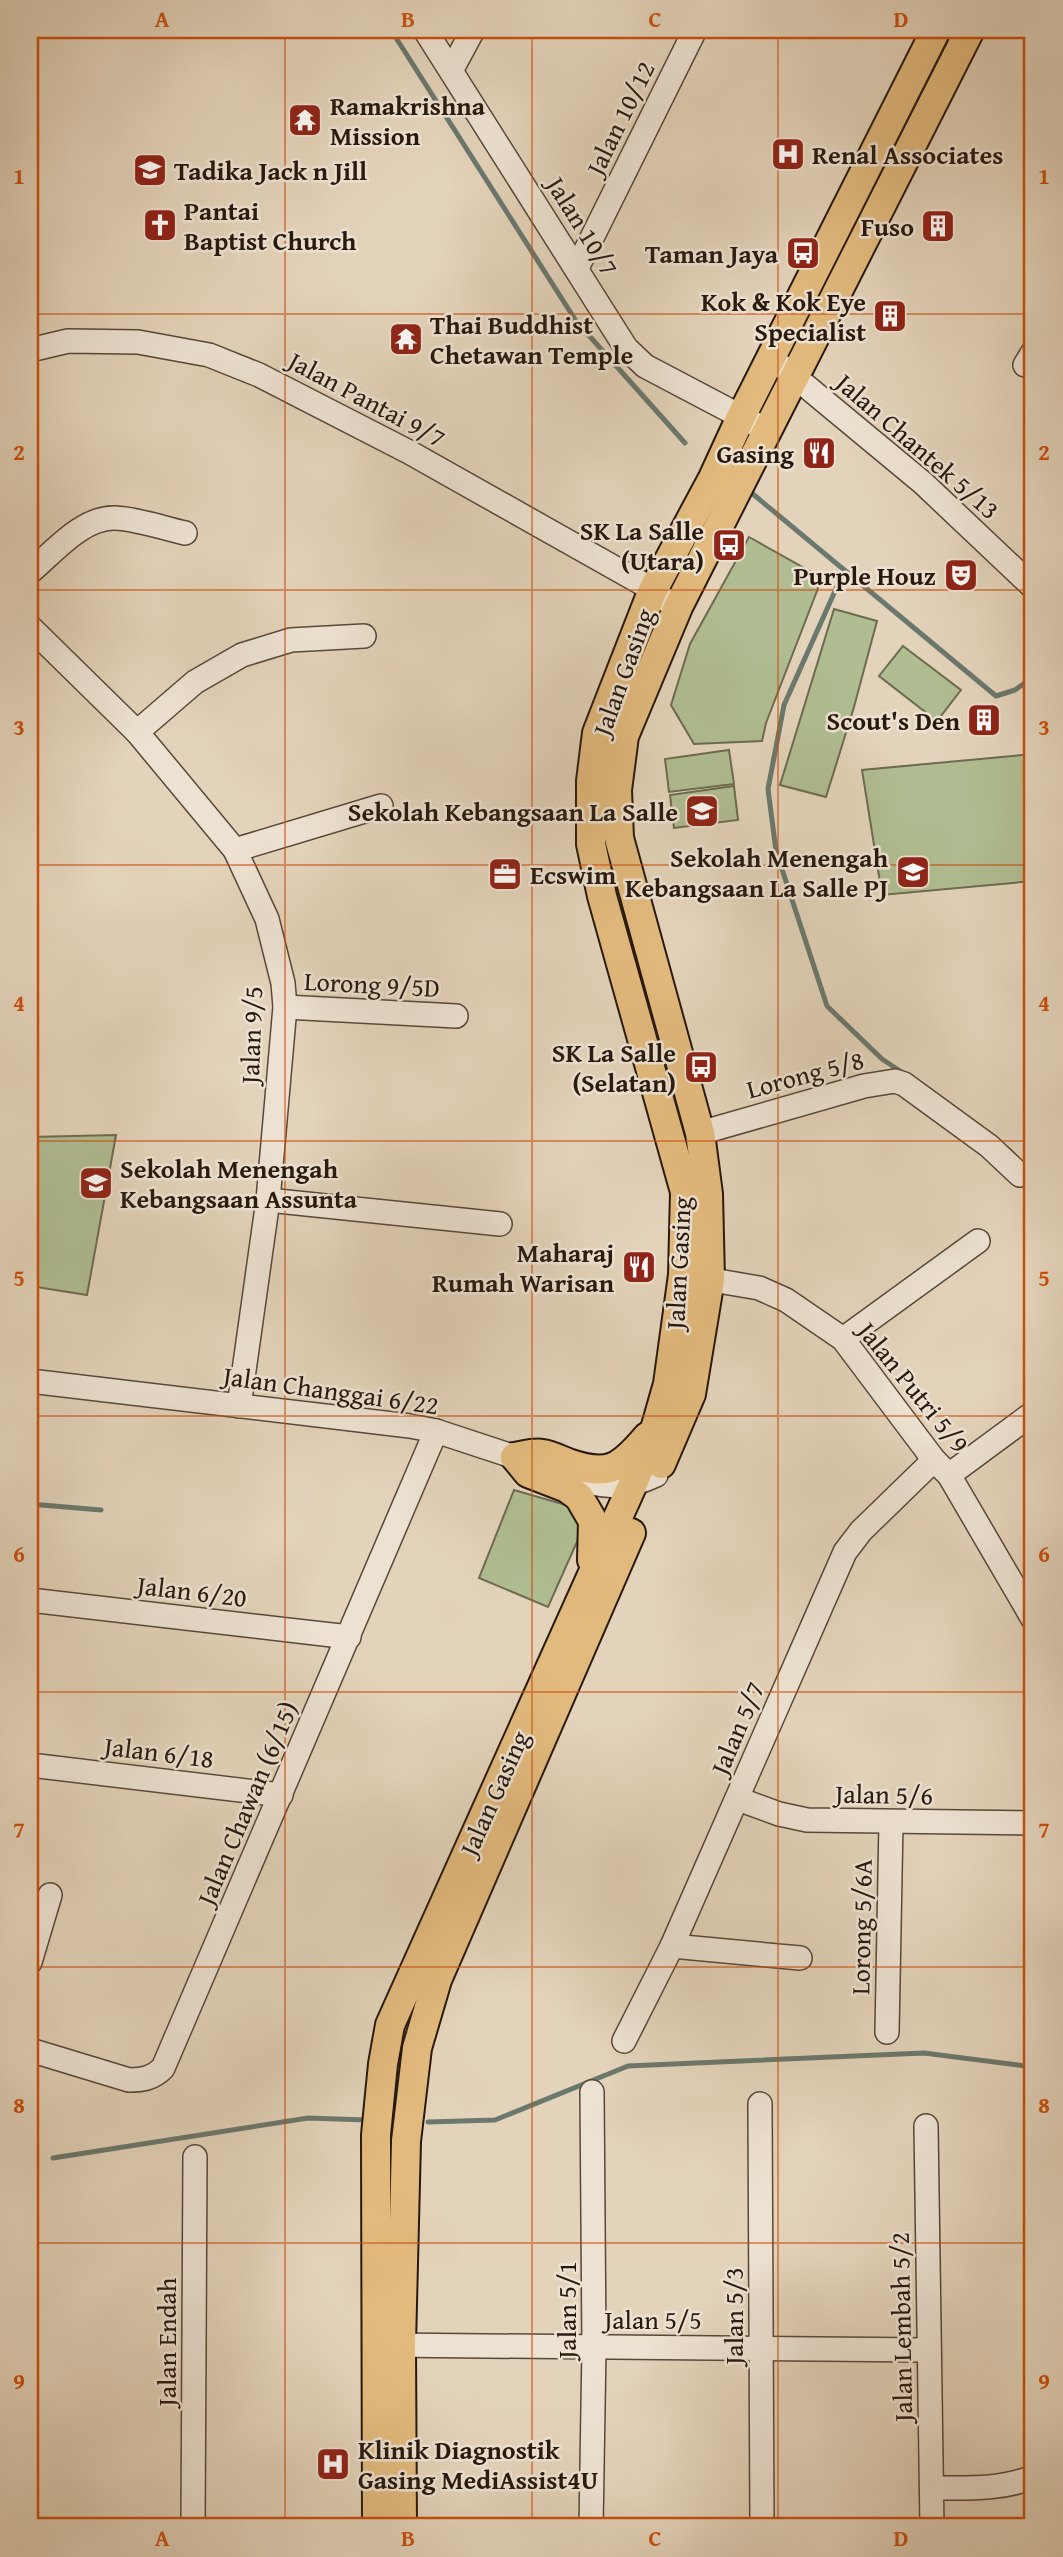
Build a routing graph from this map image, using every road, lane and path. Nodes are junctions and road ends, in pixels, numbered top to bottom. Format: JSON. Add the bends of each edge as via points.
{"nodes":[{"id":1,"x":425,"y":30,"type":"edge"},
{"id":2,"x":472,"y":30,"type":"edge"},
{"id":3,"x":695,"y":30,"type":"edge"},
{"id":4,"x":936,"y":30,"type":"edge"},
{"id":5,"x":970,"y":30,"type":"edge"},
{"id":6,"x":452,"y":69,"type":"junction"},
{"id":7,"x":577,"y":268,"type":"junction"},
{"id":8,"x":30,"y":350,"type":"edge"},
{"id":9,"x":772,"y":358,"type":"junction"},
{"id":10,"x":796,"y":377,"type":"junction"},
{"id":11,"x":741,"y":416,"type":"junction"},
{"id":12,"x":768,"y":431,"type":"junction"},
{"id":13,"x":185,"y":533,"type":"dead end"},
{"id":14,"x":30,"y":572,"type":"edge"},
{"id":15,"x":1033,"y":586,"type":"edge"},
{"id":16,"x":652,"y":592,"type":"junction"},
{"id":17,"x":678,"y":607,"type":"junction"},
{"id":18,"x":30,"y":627,"type":"edge"},
{"id":19,"x":364,"y":636,"type":"dead end"},
{"id":20,"x":137,"y":732,"type":"junction"},
{"id":21,"x":381,"y":806,"type":"dead end"},
{"id":22,"x":234,"y":849,"type":"junction"},
{"id":23,"x":285,"y":1007,"type":"junction"},
{"id":24,"x":456,"y":1016,"type":"dead end"},
{"id":25,"x":700,"y":1132,"type":"junction"},
{"id":26,"x":1020,"y":1175,"type":"dead end"},
{"id":27,"x":268,"y":1200,"type":"junction"},
{"id":28,"x":500,"y":1224,"type":"dead end"},
{"id":29,"x":978,"y":1241,"type":"dead end"},
{"id":30,"x":696,"y":1277,"type":"junction"},
{"id":31,"x":842,"y":1339,"type":"junction"},
{"id":32,"x":30,"y":1381,"type":"edge"},
{"id":33,"x":239,"y":1406,"type":"junction"},
{"id":34,"x":1033,"y":1413,"type":"edge"},
{"id":35,"x":656,"y":1426,"type":"junction"},
{"id":36,"x":436,"y":1430,"type":"junction"},
{"id":37,"x":515,"y":1457,"type":"junction"},
{"id":38,"x":942,"y":1468,"type":"junction"},
{"id":39,"x":644,"y":1481,"type":"junction"},
{"id":40,"x":592,"y":1574,"type":"junction"},
{"id":41,"x":30,"y":1600,"type":"edge"},
{"id":42,"x":1031,"y":1611,"type":"edge"},
{"id":43,"x":349,"y":1637,"type":"junction"},
{"id":44,"x":30,"y":1765,"type":"edge"},
{"id":45,"x":281,"y":1795,"type":"junction"},
{"id":46,"x":738,"y":1799,"type":"junction"},
{"id":47,"x":891,"y":1822,"type":"junction"},
{"id":48,"x":1033,"y":1823,"type":"edge"},
{"id":49,"x":50,"y":1895,"type":"dead end"},
{"id":50,"x":672,"y":1946,"type":"junction"},
{"id":51,"x":800,"y":1958,"type":"dead end"},
{"id":52,"x":30,"y":1962,"type":"edge"},
{"id":53,"x":887,"y":2032,"type":"dead end"},
{"id":54,"x":624,"y":2041,"type":"dead end"},
{"id":55,"x":30,"y":2050,"type":"edge"},
{"id":56,"x":592,"y":2092,"type":"dead end"},
{"id":57,"x":760,"y":2104,"type":"dead end"},
{"id":58,"x":926,"y":2126,"type":"dead end"},
{"id":59,"x":195,"y":2157,"type":"dead end"},
{"id":60,"x":389,"y":2345,"type":"junction"},
{"id":61,"x":594,"y":2347,"type":"junction"},
{"id":62,"x":761,"y":2348,"type":"junction"},
{"id":63,"x":929,"y":2350,"type":"junction"},
{"id":64,"x":1033,"y":2477,"type":"edge"},
{"id":65,"x":933,"y":2488,"type":"junction"},
{"id":66,"x":193,"y":2527,"type":"edge"},
{"id":67,"x":377,"y":2527,"type":"edge"},
{"id":68,"x":402,"y":2527,"type":"edge"},
{"id":69,"x":591,"y":2527,"type":"edge"},
{"id":70,"x":762,"y":2527,"type":"edge"},
{"id":71,"x":932,"y":2527,"type":"edge"}],
"edges":[{"from":1,"to":6,"type":"street","name":"Jalan 10/7"},
{"from":2,"to":6,"type":"street"},
{"from":3,"to":7,"type":"street","name":"Jalan 10/12"},
{"from":4,"to":9,"type":"main road","name":"Jalan Gasing"},
{"from":5,"to":10,"type":"main road","name":"Jalan Gasing"},
{"from":6,"to":7,"type":"street","name":"Jalan 10/7"},
{"from":7,"to":11,"type":"street","name":"Jalan 10/7","via":[[626,348],[645,366]]},
{"from":8,"to":16,"type":"street","name":"Jalan Pantai 9/7","via":[[68,341],[138,342],[190,351],[259,374],[409,452]]},
{"from":9,"to":10,"type":"street","name":"Jalan Chantek 5/13"},
{"from":9,"to":11,"type":"main road","name":"Jalan Gasing"},
{"from":10,"to":12,"type":"main road","name":"Jalan Gasing"},
{"from":10,"to":15,"type":"street","name":"Jalan Chantek 5/13","via":[[923,483]]},
{"from":11,"to":12,"type":"street","name":"Jalan 10/7"},
{"from":11,"to":16,"type":"main road","name":"Jalan Gasing"},
{"from":12,"to":17,"type":"main road","name":"Jalan Gasing"},
{"from":13,"to":14,"type":"street","via":[[125,519],[98,521],[81,529]]},
{"from":16,"to":17,"type":"street","name":"Jalan Pantai 9/7"},
{"from":16,"to":30,"type":"main road","name":"Jalan Gasing","via":[[597,733],[591,844],[685,1192]]},
{"from":17,"to":25,"type":"main road","name":"Jalan Gasing","via":[[624,736],[617,790],[619,838]]},
{"from":18,"to":20,"type":"street","name":"Jalan 9/5"},
{"from":19,"to":20,"type":"street","via":[[291,640],[242,655],[195,682]]},
{"from":20,"to":22,"type":"street","name":"Jalan 9/5"},
{"from":21,"to":22,"type":"street"},
{"from":22,"to":23,"type":"street","name":"Jalan 9/5","via":[[267,919]]},
{"from":23,"to":24,"type":"street","name":"Lorong 9/5D"},
{"from":23,"to":27,"type":"street","name":"Jalan 9/5"},
{"from":25,"to":26,"type":"street","name":"Lorong 5/8","via":[[895,1081],[989,1146]]},
{"from":25,"to":30,"type":"main road","name":"Jalan Gasing","via":[[708,1194]]},
{"from":27,"to":28,"type":"street"},
{"from":27,"to":33,"type":"street","name":"Jalan 9/5"},
{"from":29,"to":31,"type":"street"},
{"from":30,"to":31,"type":"street","name":"Jalan Putri 5/9","via":[[759,1288],[786,1300]]},
{"from":30,"to":35,"type":"main road","name":"Jalan Gasing"},
{"from":30,"to":39,"type":"main road","name":"Jalan Gasing","via":[[691,1394]]},
{"from":31,"to":38,"type":"street","name":"Jalan Putri 5/9"},
{"from":32,"to":33,"type":"street","name":"Jalan Changgai 6/22"},
{"from":33,"to":36,"type":"street","name":"Jalan Changgai 6/22"},
{"from":34,"to":38,"type":"street","name":"Jalan 5/7"},
{"from":35,"to":37,"type":"main road","via":[[632,1455],[604,1470],[589,1470],[541,1453]]},
{"from":35,"to":39,"type":"main road","name":"Jalan Gasing"},
{"from":36,"to":37,"type":"street","name":"Jalan Changgai 6/22"},
{"from":36,"to":43,"type":"street","name":"Jalan Chawan (6/15)"},
{"from":37,"to":39,"type":"street","name":"Jalan Changgai 6/22","via":[[581,1481]]},
{"from":37,"to":40,"type":"main road","via":[[528,1473],[567,1488],[587,1508],[593,1521]]},
{"from":38,"to":42,"type":"street","name":"Jalan Putri 5/9"},
{"from":38,"to":46,"type":"street","name":"Jalan 5/7","via":[[861,1531],[845,1552]]},
{"from":39,"to":40,"type":"main road","name":"Jalan Gasing"},
{"from":39,"to":60,"type":"main road","name":"Jalan Gasing","via":[[437,1980],[417,2048]]},
{"from":40,"to":60,"type":"main road","name":"Jalan Gasing","via":[[390,2025],[376,2135]]},
{"from":41,"to":43,"type":"street","name":"Jalan 6/20"},
{"from":43,"to":45,"type":"street","name":"Jalan Chawan (6/15)"},
{"from":44,"to":45,"type":"street","name":"Jalan 6/18"},
{"from":45,"to":55,"type":"street","name":"Jalan Chawan (6/15)","via":[[163,2068],[143,2080],[129,2080]]},
{"from":46,"to":47,"type":"street","name":"Jalan 5/6","via":[[800,1819]]},
{"from":46,"to":50,"type":"street","name":"Jalan 5/7"},
{"from":47,"to":48,"type":"street","name":"Jalan 5/6"},
{"from":47,"to":53,"type":"street","name":"Lorong 5/6A"},
{"from":49,"to":52,"type":"street"},
{"from":50,"to":51,"type":"street"},
{"from":50,"to":54,"type":"street","name":"Jalan 5/7"},
{"from":56,"to":61,"type":"street","name":"Jalan 5/1"},
{"from":57,"to":62,"type":"street","name":"Jalan 5/3"},
{"from":58,"to":63,"type":"street","name":"Jalan Lembah 5/2"},
{"from":59,"to":66,"type":"street","name":"Jalan Endah"},
{"from":60,"to":61,"type":"street","name":"Jalan 5/5"},
{"from":60,"to":67,"type":"main road","name":"Jalan Gasing"},
{"from":60,"to":68,"type":"main road","name":"Jalan Gasing"},
{"from":61,"to":62,"type":"street","name":"Jalan 5/5"},
{"from":61,"to":69,"type":"street","name":"Jalan 5/1"},
{"from":62,"to":63,"type":"street","name":"Jalan 5/5"},
{"from":62,"to":70,"type":"street","name":"Jalan 5/3"},
{"from":63,"to":65,"type":"street","name":"Jalan Lembah 5/2"},
{"from":64,"to":65,"type":"street","via":[[996,2486]]},
{"from":65,"to":71,"type":"street","name":"Jalan Lembah 5/2"}]}
